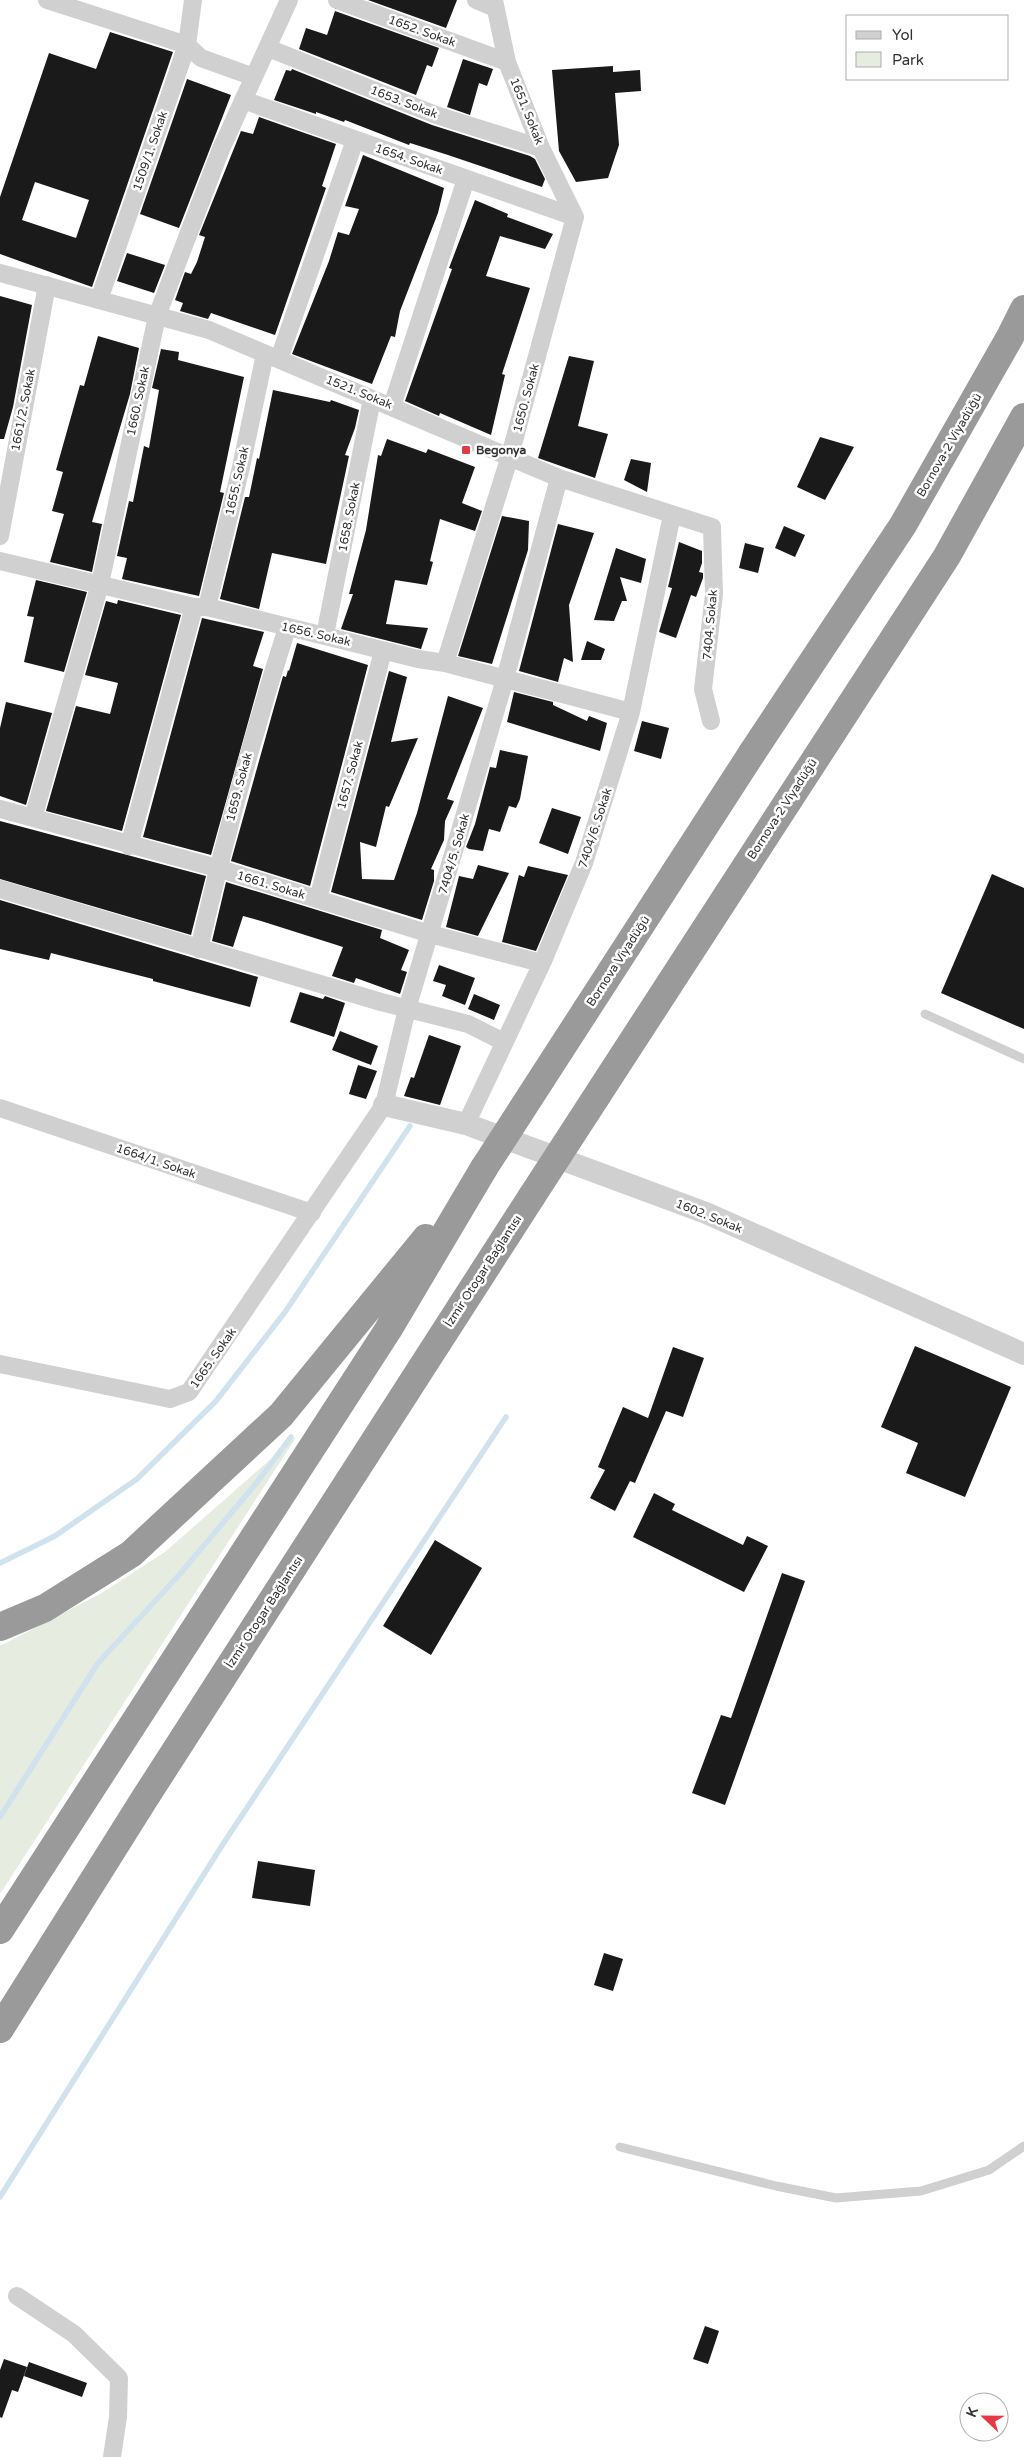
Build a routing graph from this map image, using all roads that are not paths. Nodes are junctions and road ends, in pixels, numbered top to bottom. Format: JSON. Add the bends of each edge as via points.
{"nodes":[{"id":1,"x":48,"y":0,"type":"edge"},
{"id":2,"x":193,"y":0,"type":"edge"},
{"id":3,"x":290,"y":0,"type":"edge"},
{"id":4,"x":337,"y":0,"type":"edge"},
{"id":5,"x":476,"y":0,"type":"edge"},
{"id":6,"x":495,"y":4,"type":"edge"},
{"id":7,"x":187,"y":45,"type":"junction"},
{"id":8,"x":268,"y":48,"type":"junction"},
{"id":9,"x":507,"y":62,"type":"junction"},
{"id":10,"x":254,"y":77,"type":"junction"},
{"id":11,"x":243,"y":100,"type":"junction"},
{"id":12,"x":355,"y":140,"type":"junction"},
{"id":13,"x":541,"y":148,"type":"junction"},
{"id":14,"x":466,"y":179,"type":"junction"},
{"id":15,"x":575,"y":217,"type":"junction"},
{"id":16,"x":0,"y":273,"type":"edge"},
{"id":17,"x":46,"y":285,"type":"junction"},
{"id":18,"x":99,"y":300,"type":"junction"},
{"id":19,"x":1024,"y":309,"type":"edge"},
{"id":20,"x":157,"y":316,"type":"junction"},
{"id":21,"x":272,"y":356,"type":"junction"},
{"id":22,"x":372,"y":399,"type":"junction"},
{"id":23,"x":392,"y":406,"type":"junction"},
{"id":24,"x":1024,"y":417,"type":"edge"},
{"id":25,"x":509,"y":459,"type":"junction"},
{"id":26,"x":559,"y":478,"type":"junction"},
{"id":27,"x":672,"y":515,"type":"junction"},
{"id":28,"x":712,"y":527,"type":"joint"},
{"id":29,"x":0,"y":536,"type":"edge"},
{"id":30,"x":0,"y":561,"type":"edge"},
{"id":31,"x":100,"y":584,"type":"junction"},
{"id":32,"x":200,"y":607,"type":"junction"},
{"id":33,"x":287,"y":628,"type":"junction"},
{"id":34,"x":325,"y":635,"type":"junction"},
{"id":35,"x":383,"y":651,"type":"junction"},
{"id":36,"x":445,"y":663,"type":"junction"},
{"id":37,"x":505,"y":680,"type":"junction"},
{"id":38,"x":631,"y":712,"type":"junction"},
{"id":39,"x":711,"y":721,"type":"dead end"},
{"id":40,"x":752,"y":753,"type":"joint"},
{"id":41,"x":0,"y":809,"type":"edge"},
{"id":42,"x":33,"y":818,"type":"junction"},
{"id":43,"x":129,"y":846,"type":"junction"},
{"id":44,"x":218,"y":868,"type":"junction"},
{"id":45,"x":0,"y":889,"type":"edge"},
{"id":46,"x":318,"y":899,"type":"junction"},
{"id":47,"x":430,"y":934,"type":"junction"},
{"id":48,"x":199,"y":949,"type":"junction"},
{"id":49,"x":542,"y":963,"type":"junction"},
{"id":50,"x":407,"y":1009,"type":"junction"},
{"id":51,"x":925,"y":1014,"type":"dead end"},
{"id":52,"x":504,"y":1042,"type":"junction"},
{"id":53,"x":1024,"y":1059,"type":"edge"},
{"id":54,"x":384,"y":1105,"type":"junction"},
{"id":55,"x":0,"y":1108,"type":"edge"},
{"id":56,"x":466,"y":1124,"type":"junction"},
{"id":57,"x":484,"y":1168,"type":"junction"},
{"id":58,"x":532,"y":1196,"type":"joint"},
{"id":59,"x":312,"y":1213,"type":"junction"},
{"id":60,"x":1024,"y":1354,"type":"edge"},
{"id":61,"x":0,"y":1364,"type":"edge"},
{"id":62,"x":0,"y":1627,"type":"edge"},
{"id":63,"x":0,"y":1930,"type":"edge"},
{"id":64,"x":0,"y":2029,"type":"edge"},
{"id":65,"x":1024,"y":2146,"type":"edge"},
{"id":66,"x":620,"y":2148,"type":"dead end"},
{"id":67,"x":17,"y":2296,"type":"dead end"},
{"id":68,"x":112,"y":2457,"type":"edge"}],
"edges":[{"from":1,"to":7,"type":"street"},
{"from":2,"to":7,"type":"street","name":"1509/1. Sokak"},
{"from":3,"to":8,"type":"street","name":"1660. Sokak"},
{"from":4,"to":9,"type":"street","name":"1652. Sokak"},
{"from":5,"to":6,"type":"street"},
{"from":6,"to":9,"type":"street","name":"1651. Sokak"},
{"from":7,"to":10,"type":"street","via":[[201,58]]},
{"from":7,"to":18,"type":"street","name":"1509/1. Sokak"},
{"from":8,"to":10,"type":"street","name":"1660. Sokak"},
{"from":8,"to":13,"type":"street","name":"1653. Sokak","via":[[436,115]]},
{"from":9,"to":13,"type":"street","name":"1651. Sokak"},
{"from":10,"to":11,"type":"street","name":"1660. Sokak"},
{"from":11,"to":12,"type":"street","name":"1654. Sokak"},
{"from":11,"to":20,"type":"street","name":"1660. Sokak","via":[[221,148]]},
{"from":12,"to":14,"type":"street","name":"1654. Sokak"},
{"from":12,"to":21,"type":"street","name":"1655. Sokak"},
{"from":13,"to":15,"type":"street","name":"1651. Sokak"},
{"from":14,"to":15,"type":"street","name":"1654. Sokak"},
{"from":14,"to":23,"type":"street"},
{"from":15,"to":25,"type":"street","name":"1650. Sokak"},
{"from":16,"to":17,"type":"street","name":"1521. Sokak"},
{"from":17,"to":18,"type":"street","name":"1521. Sokak"},
{"from":17,"to":29,"type":"street","name":"1661/2. Sokak"},
{"from":18,"to":20,"type":"street","name":"1521. Sokak"},
{"from":19,"to":40,"type":"highway","name":"Bornova-2 Viyadüğü","via":[[903,525]]},
{"from":20,"to":21,"type":"street","name":"1521. Sokak","via":[[209,330]]},
{"from":20,"to":31,"type":"street","name":"1660. Sokak"},
{"from":21,"to":22,"type":"street","name":"1521. Sokak"},
{"from":21,"to":32,"type":"street","name":"1655. Sokak"},
{"from":22,"to":23,"type":"street","name":"1521. Sokak"},
{"from":22,"to":34,"type":"street","name":"1658. Sokak"},
{"from":23,"to":25,"type":"street","name":"1521. Sokak"},
{"from":24,"to":58,"type":"highway","name":"Bornova-2 Viyadüğü","bridge":true,"via":[[947,556]]},
{"from":25,"to":26,"type":"street","name":"1521. Sokak"},
{"from":25,"to":36,"type":"street","name":"1650. Sokak"},
{"from":26,"to":27,"type":"street","name":"1521. Sokak"},
{"from":26,"to":37,"type":"street","name":"7404/5. Sokak"},
{"from":27,"to":28,"type":"street","name":"1521. Sokak"},
{"from":27,"to":38,"type":"street","name":"7404/6. Sokak"},
{"from":28,"to":39,"type":"street","name":"7404. Sokak","via":[[714,594],[703,690]]},
{"from":30,"to":31,"type":"street","name":"1656. Sokak"},
{"from":31,"to":32,"type":"street","name":"1656. Sokak"},
{"from":31,"to":42,"type":"street","name":"1660. Sokak"},
{"from":32,"to":33,"type":"street","name":"1656. Sokak"},
{"from":32,"to":43,"type":"street","name":"1655. Sokak"},
{"from":33,"to":34,"type":"street","name":"1656. Sokak"},
{"from":33,"to":44,"type":"street","name":"1659. Sokak","via":[[258,717]]},
{"from":34,"to":35,"type":"street","name":"1656. Sokak"},
{"from":35,"to":36,"type":"street","name":"1656. Sokak"},
{"from":35,"to":46,"type":"street","name":"1657. Sokak"},
{"from":36,"to":37,"type":"street","name":"1656. Sokak"},
{"from":37,"to":38,"type":"street","name":"1656. Sokak"},
{"from":37,"to":47,"type":"street","name":"7404/5. Sokak"},
{"from":38,"to":49,"type":"street","name":"7404/6. Sokak","via":[[578,880]]},
{"from":40,"to":57,"type":"highway","name":"Bornova Viyadüğü","bridge":true},
{"from":41,"to":42,"type":"street","name":"1661. Sokak"},
{"from":42,"to":43,"type":"street","name":"1661. Sokak"},
{"from":43,"to":44,"type":"street","name":"1661. Sokak"},
{"from":44,"to":46,"type":"street","name":"1661. Sokak"},
{"from":44,"to":48,"type":"street","name":"1659. Sokak"},
{"from":45,"to":48,"type":"street"},
{"from":46,"to":47,"type":"street","name":"1661. Sokak"},
{"from":47,"to":49,"type":"street","name":"1661. Sokak"},
{"from":47,"to":50,"type":"street","name":"7404/5. Sokak"},
{"from":48,"to":50,"type":"street"},
{"from":49,"to":52,"type":"street","name":"7404/6. Sokak"},
{"from":50,"to":52,"type":"street","via":[[468,1024]]},
{"from":50,"to":54,"type":"street","name":"7404/5. Sokak"},
{"from":51,"to":53,"type":"lane"},
{"from":52,"to":56,"type":"street","name":"7404/6. Sokak"},
{"from":54,"to":56,"type":"street","name":"1602. Sokak"},
{"from":54,"to":59,"type":"street","name":"7404/5. Sokak"},
{"from":55,"to":59,"type":"street","name":"1664/1. Sokak"},
{"from":56,"to":60,"type":"street","name":"1602. Sokak","via":[[706,1213]]},
{"from":57,"to":62,"type":"highway","via":[[281,1415],[131,1554],[45,1608]]},
{"from":57,"to":63,"type":"highway","via":[[388,1330]]},
{"from":58,"to":64,"type":"highway","name":"İzmir Otogar Bağlantısı","via":[[142,1801]]},
{"from":59,"to":61,"type":"street","name":"1665. Sokak","via":[[190,1392],[170,1399]]},
{"from":65,"to":66,"type":"lane","via":[[990,2170],[921,2191],[836,2198]]},
{"from":67,"to":68,"type":"street","via":[[74,2334],[119,2378]]}]}
